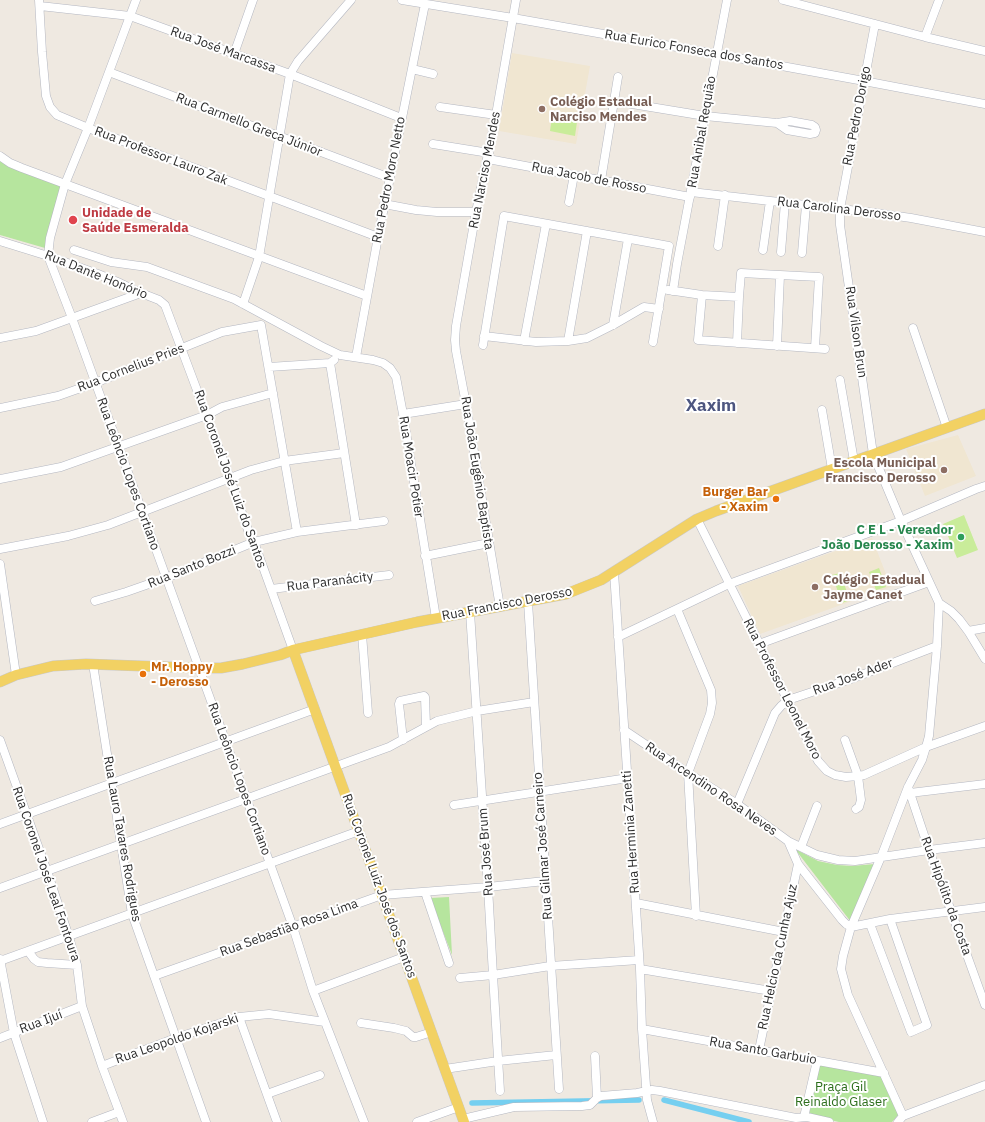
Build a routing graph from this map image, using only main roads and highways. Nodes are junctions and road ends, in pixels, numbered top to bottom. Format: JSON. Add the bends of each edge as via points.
{"nodes":[{"id":1,"x":985,"y":414,"type":"edge"},
{"id":2,"x":293,"y":650,"type":"junction"},
{"id":3,"x":0,"y":682,"type":"edge"},
{"id":4,"x":464,"y":1121,"type":"edge"}],
"edges":[{"from":1,"to":2,"type":"main road","name":"Rua Francisco Derosso","via":[[697,519],[601,580],[566,594],[436,618]]},
{"from":2,"to":3,"type":"main road","name":"Rua Francisco Derosso","via":[[280,656],[221,668],[93,664],[54,666],[16,675]]},
{"from":2,"to":4,"type":"main road","name":"Rua Coronel Luiz José dos Santos"}]}
